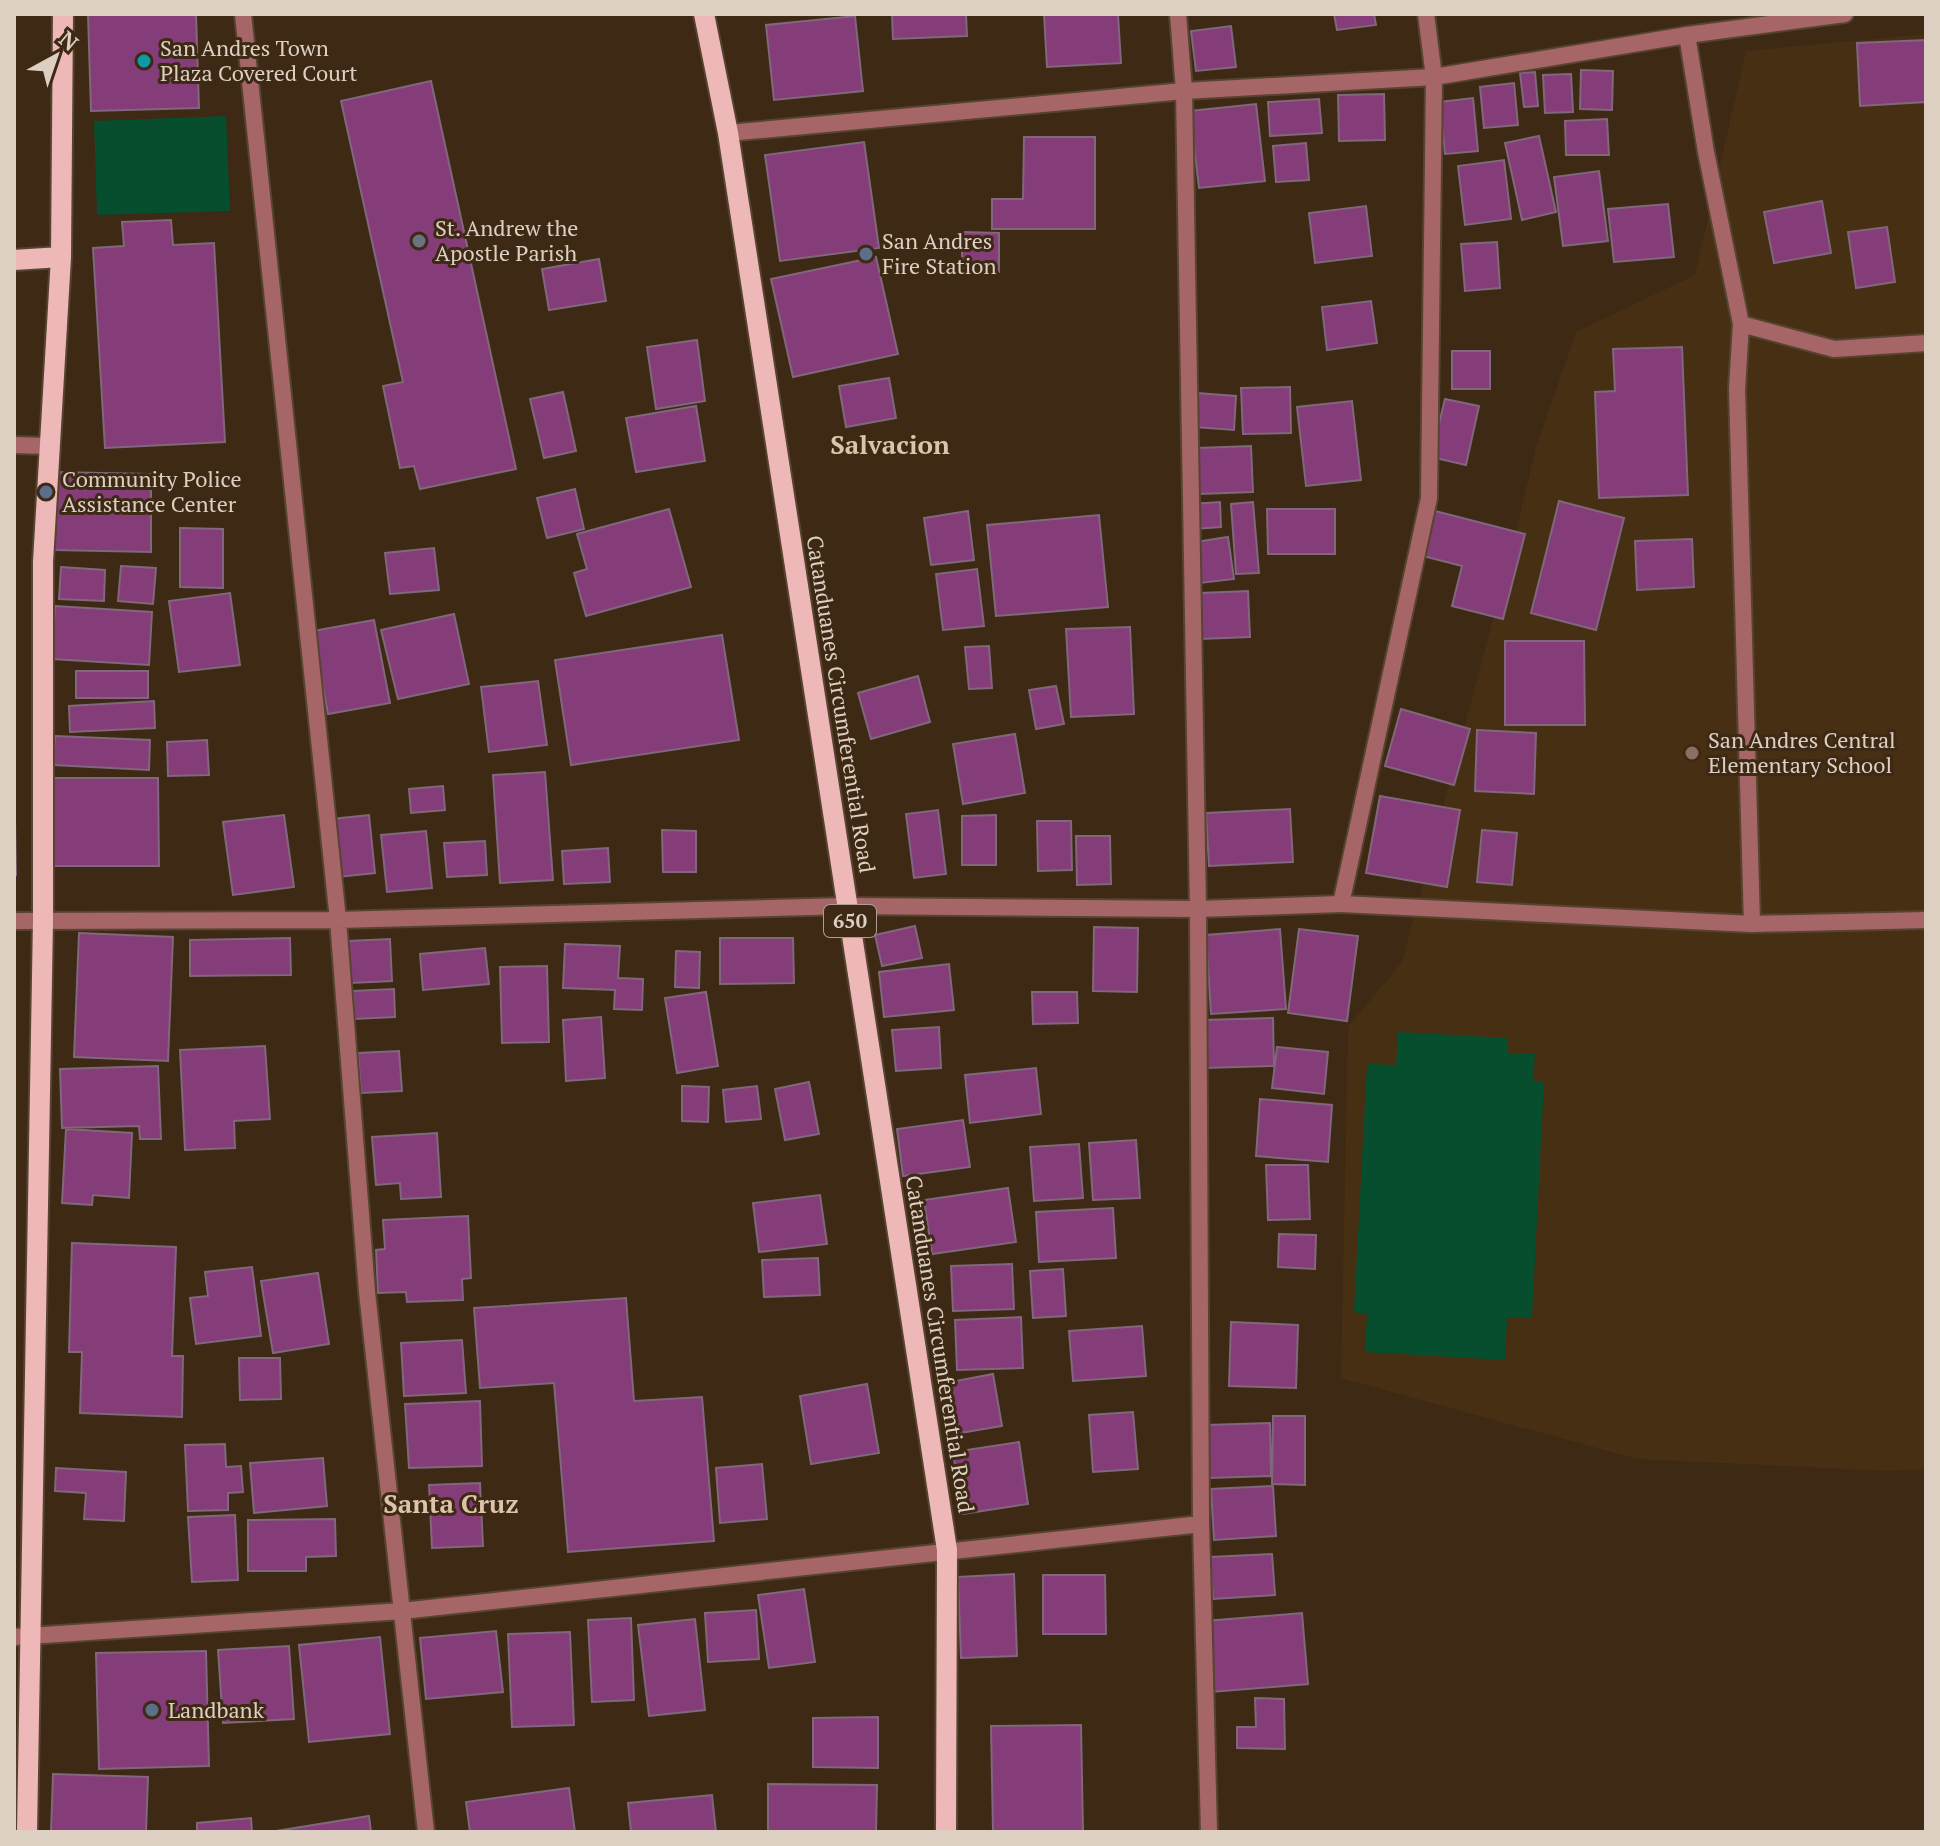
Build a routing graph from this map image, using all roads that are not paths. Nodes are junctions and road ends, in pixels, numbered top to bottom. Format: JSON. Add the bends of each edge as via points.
{"nodes":[{"id":1,"x":63,"y":14,"type":"edge"},
{"id":2,"x":243,"y":14,"type":"edge"},
{"id":3,"x":704,"y":14,"type":"edge"},
{"id":4,"x":1178,"y":14,"type":"edge"},
{"id":5,"x":1426,"y":14,"type":"edge"},
{"id":6,"x":1845,"y":14,"type":"edge"},
{"id":7,"x":1687,"y":35,"type":"junction"},
{"id":8,"x":1434,"y":77,"type":"junction"},
{"id":9,"x":1184,"y":91,"type":"junction"},
{"id":10,"x":728,"y":133,"type":"junction"},
{"id":11,"x":61,"y":257,"type":"junction"},
{"id":12,"x":14,"y":260,"type":"edge"},
{"id":13,"x":1741,"y":324,"type":"junction"},
{"id":14,"x":1926,"y":343,"type":"edge"},
{"id":15,"x":14,"y":445,"type":"edge"},
{"id":16,"x":49,"y":446,"type":"junction"},
{"id":17,"x":1341,"y":904,"type":"junction"},
{"id":18,"x":847,"y":906,"type":"junction"},
{"id":19,"x":1198,"y":909,"type":"junction"},
{"id":20,"x":43,"y":920,"type":"junction"},
{"id":21,"x":338,"y":920,"type":"junction"},
{"id":22,"x":1926,"y":920,"type":"edge"},
{"id":23,"x":14,"y":921,"type":"edge"},
{"id":24,"x":1752,"y":924,"type":"junction"},
{"id":25,"x":1201,"y":1524,"type":"junction"},
{"id":26,"x":947,"y":1550,"type":"junction"},
{"id":27,"x":402,"y":1611,"type":"junction"},
{"id":28,"x":23,"y":1636,"type":"edge"},
{"id":29,"x":27,"y":1832,"type":"edge"},
{"id":30,"x":426,"y":1832,"type":"edge"},
{"id":31,"x":946,"y":1832,"type":"edge"},
{"id":32,"x":1209,"y":1832,"type":"edge"}],
"edges":[{"from":1,"to":11,"type":"main road"},
{"from":2,"to":21,"type":"street"},
{"from":3,"to":10,"type":"main road","name":"Catanduanes Circumferential Road","number":"650"},
{"from":4,"to":9,"type":"street"},
{"from":5,"to":8,"type":"street"},
{"from":6,"to":7,"type":"street"},
{"from":7,"to":8,"type":"street"},
{"from":7,"to":13,"type":"street"},
{"from":8,"to":9,"type":"street"},
{"from":8,"to":17,"type":"street","via":[[1429,498]]},
{"from":9,"to":10,"type":"street"},
{"from":9,"to":19,"type":"street"},
{"from":10,"to":18,"type":"main road","name":"Catanduanes Circumferential Road","number":"650"},
{"from":11,"to":12,"type":"main road"},
{"from":11,"to":16,"type":"main road"},
{"from":13,"to":14,"type":"street","via":[[1834,349]]},
{"from":13,"to":24,"type":"street","via":[[1737,389]]},
{"from":15,"to":16,"type":"street"},
{"from":16,"to":20,"type":"main road","via":[[43,562]]},
{"from":17,"to":19,"type":"street"},
{"from":17,"to":24,"type":"street"},
{"from":18,"to":19,"type":"street"},
{"from":18,"to":21,"type":"street"},
{"from":18,"to":26,"type":"main road","name":"Catanduanes Circumferential Road","number":"650"},
{"from":19,"to":25,"type":"street"},
{"from":20,"to":21,"type":"street"},
{"from":20,"to":23,"type":"street"},
{"from":20,"to":28,"type":"main road"},
{"from":21,"to":27,"type":"street","via":[[367,1292]]},
{"from":22,"to":24,"type":"street"},
{"from":25,"to":26,"type":"street"},
{"from":25,"to":32,"type":"street"},
{"from":26,"to":27,"type":"street"},
{"from":26,"to":31,"type":"main road","name":"Catanduanes Circumferential Road","number":"650"},
{"from":27,"to":28,"type":"street"},
{"from":27,"to":30,"type":"street"},
{"from":28,"to":29,"type":"main road"}]}
